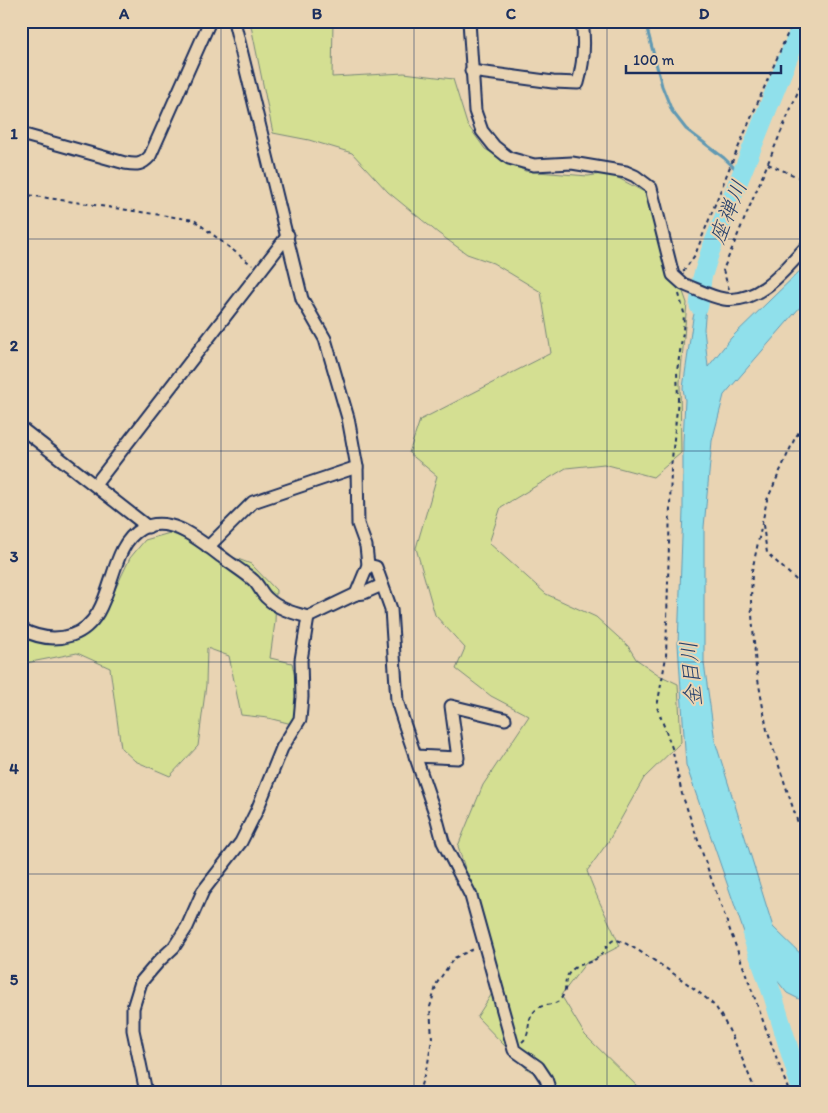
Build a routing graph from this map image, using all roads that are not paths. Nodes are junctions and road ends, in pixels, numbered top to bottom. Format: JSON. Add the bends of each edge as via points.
{"nodes":[{"id":1,"x":210,"y":21,"type":"edge"},
{"id":2,"x":234,"y":21,"type":"edge"},
{"id":3,"x":469,"y":21,"type":"edge"},
{"id":4,"x":582,"y":21,"type":"edge"},
{"id":5,"x":471,"y":71,"type":"junction"},
{"id":6,"x":21,"y":134,"type":"edge"},
{"id":7,"x":288,"y":235,"type":"junction"},
{"id":8,"x":807,"y":246,"type":"edge"},
{"id":9,"x":21,"y":428,"type":"edge"},
{"id":10,"x":357,"y":467,"type":"junction"},
{"id":11,"x":95,"y":485,"type":"junction"},
{"id":12,"x":148,"y":527,"type":"junction"},
{"id":13,"x":208,"y":547,"type":"junction"},
{"id":14,"x":368,"y":565,"type":"junction"},
{"id":15,"x":382,"y":585,"type":"junction"},
{"id":16,"x":356,"y":594,"type":"junction"},
{"id":17,"x":308,"y":617,"type":"junction"},
{"id":18,"x":21,"y":629,"type":"edge"},
{"id":19,"x":506,"y":719,"type":"dead end"},
{"id":20,"x":416,"y":756,"type":"junction"},
{"id":21,"x":146,"y":1092,"type":"edge"},
{"id":22,"x":548,"y":1092,"type":"edge"}],
"edges":[{"from":1,"to":6,"type":"street","via":[[144,163],[125,163]]},
{"from":2,"to":7,"type":"street"},
{"from":3,"to":5,"type":"street"},
{"from":4,"to":5,"type":"street","via":[[585,37],[583,68],[578,83]]},
{"from":5,"to":8,"type":"street","via":[[475,111],[482,130],[509,158],[534,165],[572,163],[626,172],[651,188],[674,276],[680,282],[728,299],[745,298],[757,294],[775,279]]},
{"from":7,"to":10,"type":"street","via":[[302,299],[328,347],[348,418]]},
{"from":7,"to":11,"type":"street"},
{"from":9,"to":11,"type":"street"},
{"from":10,"to":13,"type":"street","via":[[253,502]]},
{"from":10,"to":14,"type":"street","via":[[358,524],[366,546]]},
{"from":11,"to":12,"type":"street"},
{"from":12,"to":13,"type":"street","via":[[158,524],[188,532]]},
{"from":12,"to":18,"type":"street","via":[[131,537],[122,551],[102,606],[89,624],[64,638],[50,639]]},
{"from":13,"to":17,"type":"street","via":[[254,581],[267,598],[282,609]]},
{"from":14,"to":15,"type":"street","via":[[376,567]]},
{"from":14,"to":16,"type":"street"},
{"from":15,"to":16,"type":"street"},
{"from":15,"to":20,"type":"street","via":[[393,620],[398,701]]},
{"from":16,"to":17,"type":"street"},
{"from":17,"to":21,"type":"street","via":[[301,660],[300,718],[282,748],[241,842],[203,891],[174,947],[141,982],[133,1008],[133,1030]]},
{"from":19,"to":20,"type":"street","via":[[451,706],[458,758]]},
{"from":20,"to":22,"type":"street","via":[[443,842],[471,896],[514,1050],[538,1067],[546,1079]]}]}
